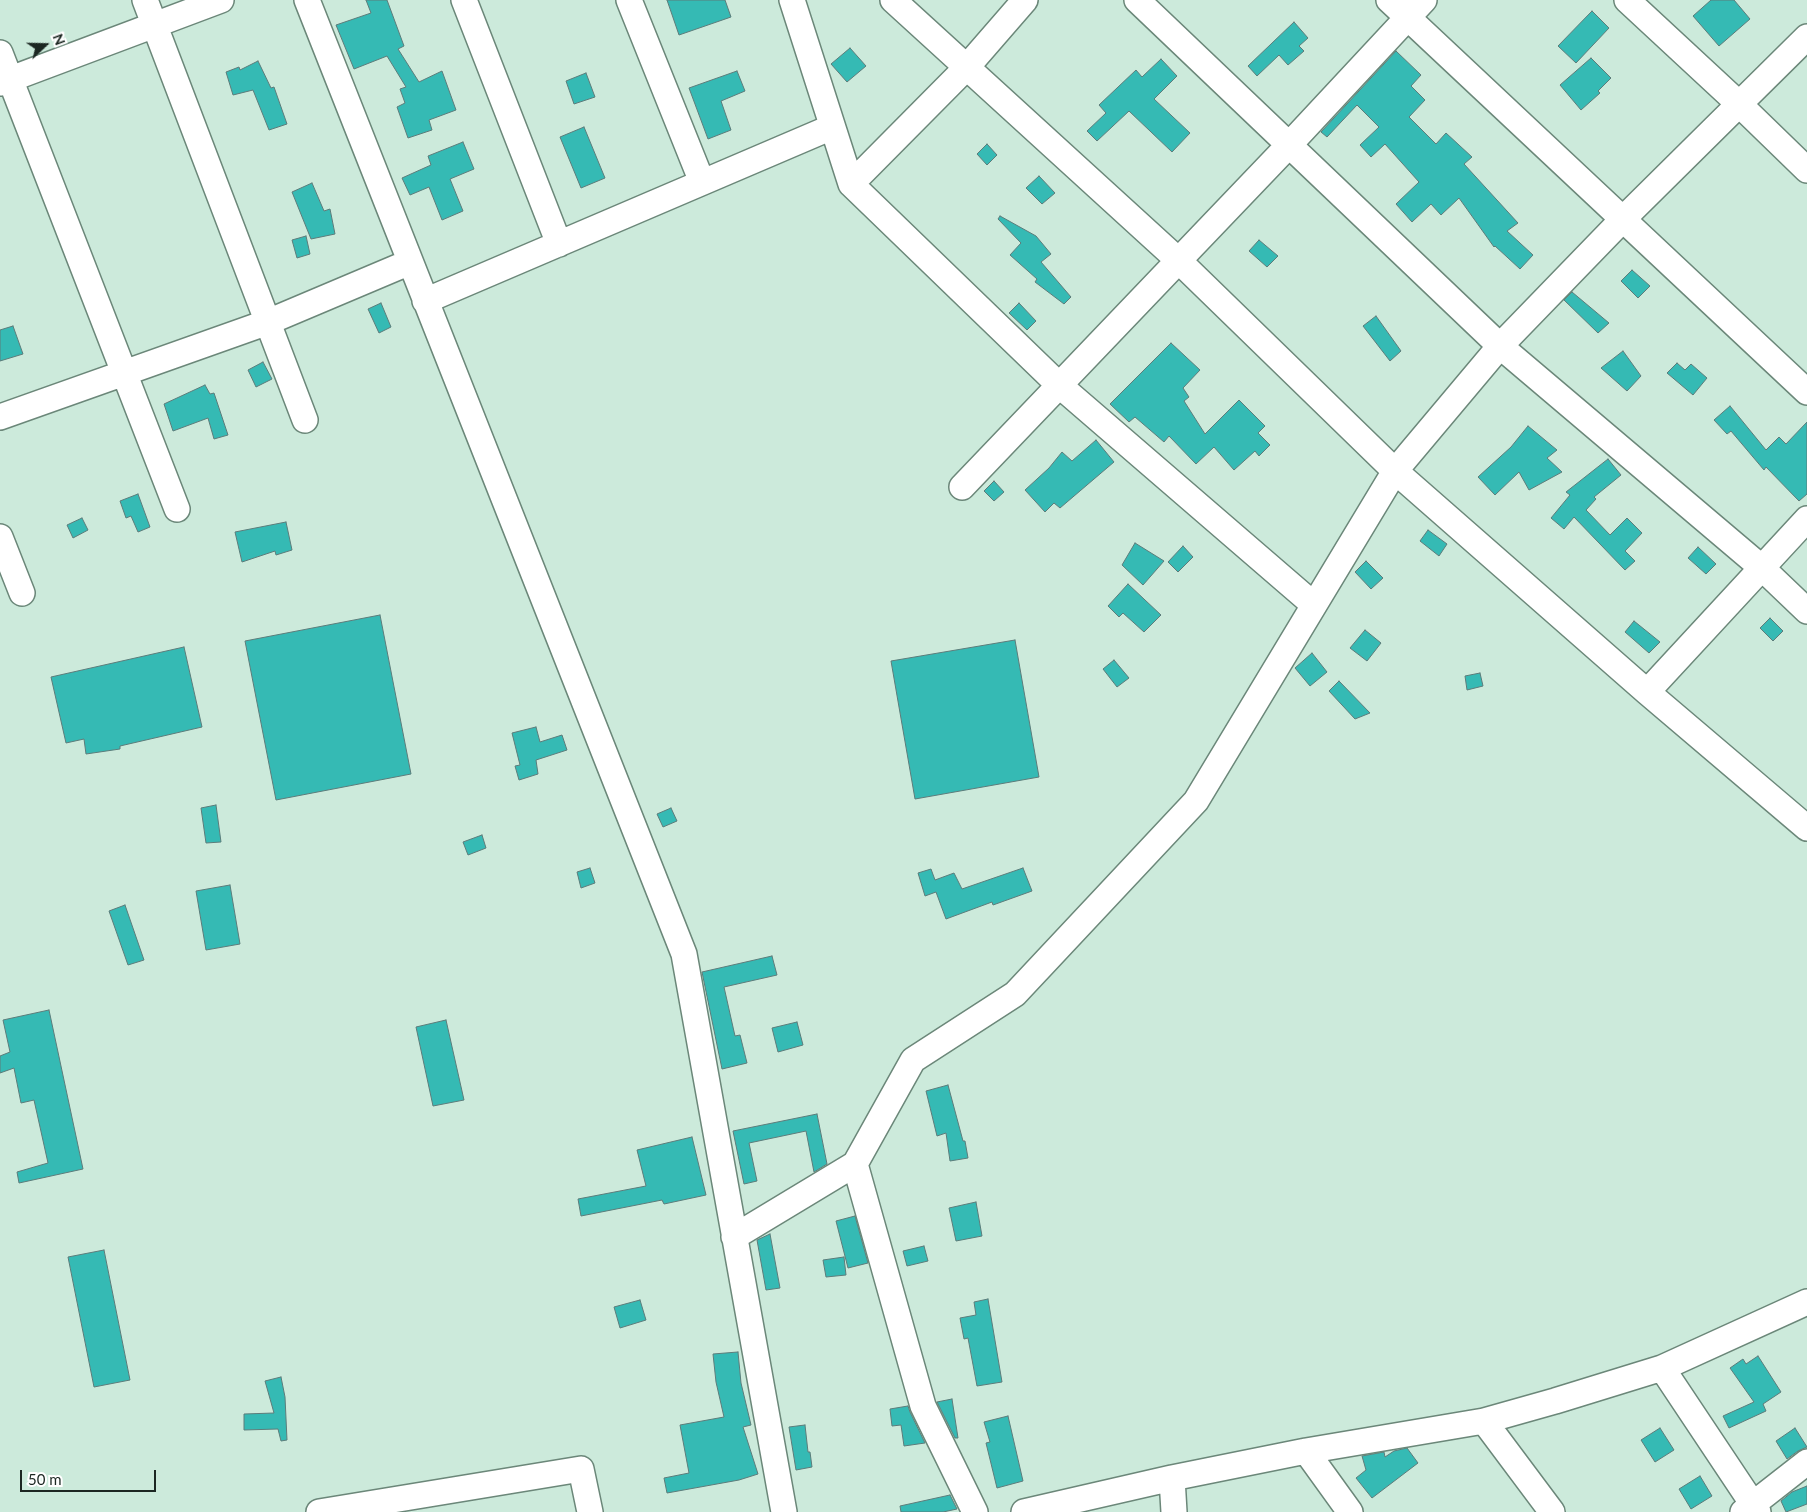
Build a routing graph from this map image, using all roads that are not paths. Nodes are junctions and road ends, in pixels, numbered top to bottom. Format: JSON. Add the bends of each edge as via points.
{"nodes":[{"id":1,"x":145,"y":0,"type":"edge"},
{"id":2,"x":221,"y":0,"type":"edge"},
{"id":3,"x":307,"y":0,"type":"edge"},
{"id":4,"x":464,"y":0,"type":"edge"},
{"id":5,"x":629,"y":0,"type":"edge"},
{"id":6,"x":792,"y":0,"type":"edge"},
{"id":7,"x":893,"y":0,"type":"edge"},
{"id":8,"x":1025,"y":0,"type":"edge"},
{"id":9,"x":1137,"y":0,"type":"edge"},
{"id":10,"x":1389,"y":0,"type":"edge"},
{"id":11,"x":1627,"y":0,"type":"edge"},
{"id":12,"x":1416,"y":9,"type":"edge"},
{"id":13,"x":154,"y":25,"type":"junction"},
{"id":14,"x":1807,"y":37,"type":"edge"},
{"id":15,"x":0,"y":53,"type":"edge"},
{"id":16,"x":966,"y":68,"type":"junction"},
{"id":17,"x":5,"y":81,"type":"edge"},
{"id":18,"x":1738,"y":103,"type":"junction"},
{"id":19,"x":832,"y":127,"type":"junction"},
{"id":20,"x":1289,"y":145,"type":"junction"},
{"id":21,"x":1807,"y":170,"type":"edge"},
{"id":22,"x":702,"y":182,"type":"junction"},
{"id":23,"x":851,"y":184,"type":"junction"},
{"id":24,"x":1623,"y":219,"type":"junction"},
{"id":25,"x":559,"y":244,"type":"junction"},
{"id":26,"x":1178,"y":260,"type":"junction"},
{"id":27,"x":410,"y":262,"type":"junction"},
{"id":28,"x":425,"y":301,"type":"junction"},
{"id":29,"x":268,"y":322,"type":"junction"},
{"id":30,"x":1500,"y":346,"type":"junction"},
{"id":31,"x":124,"y":373,"type":"junction"},
{"id":32,"x":1059,"y":385,"type":"junction"},
{"id":33,"x":1807,"y":392,"type":"edge"},
{"id":34,"x":0,"y":417,"type":"edge"},
{"id":35,"x":305,"y":420,"type":"dead end"},
{"id":36,"x":1395,"y":471,"type":"junction"},
{"id":37,"x":962,"y":487,"type":"dead end"},
{"id":38,"x":177,"y":510,"type":"dead end"},
{"id":39,"x":1807,"y":519,"type":"edge"},
{"id":40,"x":0,"y":537,"type":"edge"},
{"id":41,"x":1762,"y":568,"type":"junction"},
{"id":42,"x":22,"y":593,"type":"dead end"},
{"id":43,"x":1314,"y":605,"type":"junction"},
{"id":44,"x":1807,"y":611,"type":"edge"},
{"id":45,"x":1646,"y":692,"type":"junction"},
{"id":46,"x":1807,"y":828,"type":"edge"},
{"id":47,"x":855,"y":1164,"type":"junction"},
{"id":48,"x":734,"y":1237,"type":"junction"},
{"id":49,"x":1807,"y":1302,"type":"edge"},
{"id":50,"x":1662,"y":1368,"type":"junction"},
{"id":51,"x":1484,"y":1421,"type":"junction"},
{"id":52,"x":1306,"y":1451,"type":"junction"},
{"id":53,"x":1807,"y":1462,"type":"edge"},
{"id":54,"x":1172,"y":1478,"type":"junction"},
{"id":55,"x":378,"y":1507,"type":"edge"},
{"id":56,"x":1751,"y":1510,"type":"edge"},
{"id":57,"x":319,"y":1512,"type":"edge"},
{"id":58,"x":590,"y":1512,"type":"edge"},
{"id":59,"x":784,"y":1512,"type":"edge"},
{"id":60,"x":975,"y":1512,"type":"edge"},
{"id":61,"x":1024,"y":1512,"type":"edge"},
{"id":62,"x":1174,"y":1512,"type":"edge"},
{"id":63,"x":1350,"y":1512,"type":"edge"},
{"id":64,"x":1552,"y":1512,"type":"edge"}],
"edges":[{"from":1,"to":13,"type":"street"},
{"from":2,"to":13,"type":"street"},
{"from":3,"to":27,"type":"street"},
{"from":4,"to":25,"type":"street"},
{"from":5,"to":22,"type":"street"},
{"from":6,"to":19,"type":"street"},
{"from":7,"to":16,"type":"street"},
{"from":8,"to":16,"type":"street"},
{"from":9,"to":20,"type":"street"},
{"from":10,"to":12,"type":"street"},
{"from":11,"to":18,"type":"street"},
{"from":12,"to":20,"type":"street"},
{"from":12,"to":24,"type":"street"},
{"from":13,"to":17,"type":"street"},
{"from":13,"to":29,"type":"street"},
{"from":14,"to":18,"type":"street"},
{"from":15,"to":17,"type":"street"},
{"from":16,"to":23,"type":"street"},
{"from":16,"to":26,"type":"street"},
{"from":17,"to":31,"type":"street"},
{"from":18,"to":21,"type":"street"},
{"from":18,"to":24,"type":"street"},
{"from":19,"to":22,"type":"street"},
{"from":19,"to":23,"type":"street"},
{"from":20,"to":26,"type":"street"},
{"from":20,"to":30,"type":"street"},
{"from":22,"to":25,"type":"street"},
{"from":23,"to":32,"type":"street"},
{"from":24,"to":30,"type":"street"},
{"from":24,"to":33,"type":"street"},
{"from":25,"to":28,"type":"street"},
{"from":26,"to":32,"type":"street"},
{"from":26,"to":36,"type":"street"},
{"from":27,"to":28,"type":"street"},
{"from":27,"to":29,"type":"street"},
{"from":28,"to":48,"type":"street","via":[[684,954]]},
{"from":29,"to":31,"type":"street"},
{"from":29,"to":35,"type":"street"},
{"from":30,"to":36,"type":"street"},
{"from":30,"to":41,"type":"street"},
{"from":31,"to":34,"type":"street"},
{"from":31,"to":38,"type":"street"},
{"from":32,"to":37,"type":"street"},
{"from":32,"to":43,"type":"street"},
{"from":36,"to":43,"type":"street"},
{"from":36,"to":45,"type":"street"},
{"from":39,"to":41,"type":"street"},
{"from":40,"to":42,"type":"street"},
{"from":41,"to":44,"type":"street"},
{"from":41,"to":45,"type":"street"},
{"from":43,"to":47,"type":"street","via":[[1196,801],[1015,994],[913,1060]]},
{"from":45,"to":46,"type":"street"},
{"from":47,"to":48,"type":"street"},
{"from":47,"to":60,"type":"street","via":[[923,1406]]},
{"from":48,"to":59,"type":"street"},
{"from":49,"to":50,"type":"street"},
{"from":50,"to":51,"type":"street"},
{"from":50,"to":56,"type":"street"},
{"from":51,"to":52,"type":"street"},
{"from":51,"to":64,"type":"street"},
{"from":52,"to":54,"type":"street"},
{"from":52,"to":63,"type":"street"},
{"from":53,"to":56,"type":"street"},
{"from":54,"to":61,"type":"street"},
{"from":54,"to":62,"type":"street"},
{"from":55,"to":57,"type":"street"},
{"from":55,"to":58,"type":"street","via":[[581,1469]]}]}
